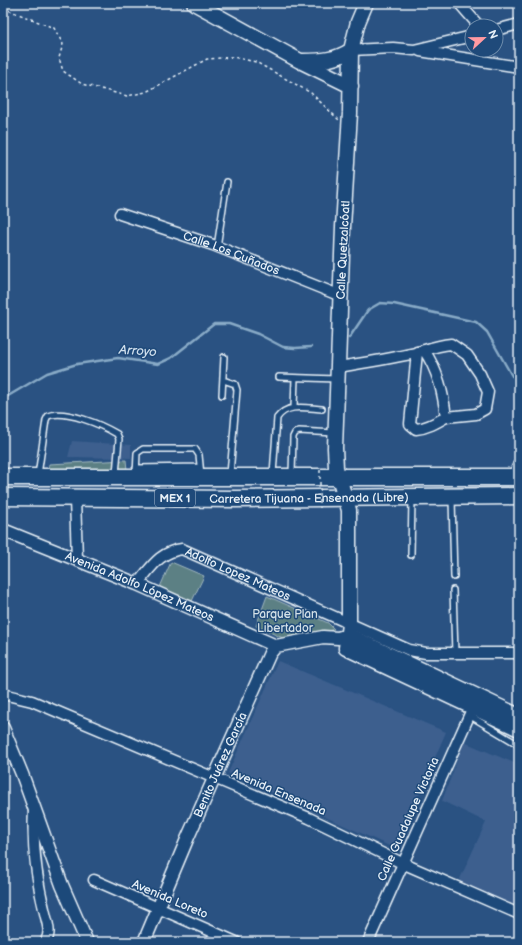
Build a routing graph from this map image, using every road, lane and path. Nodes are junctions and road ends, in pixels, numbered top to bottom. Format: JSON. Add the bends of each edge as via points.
{"nodes":[{"id":1,"x":194,"y":3,"type":"edge"},
{"id":2,"x":366,"y":3,"type":"edge"},
{"id":3,"x":460,"y":3,"type":"edge"},
{"id":4,"x":3,"y":8,"type":"edge"},
{"id":5,"x":472,"y":18,"type":"edge"},
{"id":6,"x":519,"y":24,"type":"edge"},
{"id":7,"x":504,"y":28,"type":"edge"},
{"id":8,"x":464,"y":38,"type":"edge"},
{"id":9,"x":351,"y":50,"type":"junction"},
{"id":10,"x":414,"y":50,"type":"junction"},
{"id":11,"x":300,"y":61,"type":"junction"},
{"id":12,"x":519,"y":67,"type":"edge"},
{"id":13,"x":350,"y":86,"type":"junction"},
{"id":14,"x":349,"y":130,"type":"junction"},
{"id":15,"x":227,"y":182,"type":"dead end"},
{"id":16,"x":120,"y":214,"type":"dead end"},
{"id":17,"x":217,"y":247,"type":"junction"},
{"id":18,"x":341,"y":296,"type":"junction"},
{"id":19,"x":420,"y":351,"type":"junction"},
{"id":20,"x":224,"y":357,"type":"dead end"},
{"id":21,"x":338,"y":373,"type":"junction"},
{"id":22,"x":279,"y":377,"type":"dead end"},
{"id":23,"x":295,"y":378,"type":"junction"},
{"id":24,"x":223,"y":380,"type":"junction"},
{"id":25,"x":222,"y":395,"type":"dead end"},
{"id":26,"x":294,"y":407,"type":"junction"},
{"id":27,"x":322,"y":409,"type":"dead end"},
{"id":28,"x":446,"y":417,"type":"junction"},
{"id":29,"x":336,"y":433,"type":"junction"},
{"id":30,"x":519,"y":458,"type":"edge"},
{"id":31,"x":320,"y":470,"type":"dead end"},
{"id":32,"x":201,"y":472,"type":"junction"},
{"id":33,"x":136,"y":473,"type":"junction"},
{"id":34,"x":338,"y":476,"type":"junction"},
{"id":35,"x":3,"y":477,"type":"edge"},
{"id":36,"x":38,"y":477,"type":"junction"},
{"id":37,"x":116,"y":477,"type":"junction"},
{"id":38,"x":230,"y":477,"type":"junction"},
{"id":39,"x":272,"y":477,"type":"junction"},
{"id":40,"x":292,"y":477,"type":"junction"},
{"id":41,"x":514,"y":477,"type":"edge"},
{"id":42,"x":412,"y":496,"type":"junction"},
{"id":43,"x":452,"y":496,"type":"junction"},
{"id":44,"x":519,"y":496,"type":"edge"},
{"id":45,"x":3,"y":497,"type":"edge"},
{"id":46,"x":346,"y":497,"type":"junction"},
{"id":47,"x":75,"y":498,"type":"junction"},
{"id":48,"x":320,"y":508,"type":"dead end"},
{"id":49,"x":3,"y":530,"type":"edge"},
{"id":50,"x":411,"y":555,"type":"dead end"},
{"id":51,"x":77,"y":560,"type":"junction"},
{"id":52,"x":454,"y":577,"type":"dead end"},
{"id":53,"x":137,"y":584,"type":"junction"},
{"id":54,"x":453,"y":590,"type":"dead end"},
{"id":55,"x":345,"y":636,"type":"junction"},
{"id":56,"x":276,"y":646,"type":"junction"},
{"id":57,"x":519,"y":652,"type":"edge"},
{"id":58,"x":455,"y":653,"type":"junction"},
{"id":59,"x":3,"y":694,"type":"edge"},
{"id":60,"x":471,"y":711,"type":"junction"},
{"id":61,"x":519,"y":716,"type":"edge"},
{"id":62,"x":3,"y":728,"type":"edge"},
{"id":63,"x":519,"y":729,"type":"edge"},
{"id":64,"x":519,"y":745,"type":"edge"},
{"id":65,"x":214,"y":778,"type":"junction"},
{"id":66,"x":34,"y":807,"type":"junction"},
{"id":67,"x":402,"y":863,"type":"junction"},
{"id":68,"x":94,"y":880,"type":"dead end"},
{"id":69,"x":157,"y":908,"type":"junction"},
{"id":70,"x":519,"y":914,"type":"edge"},
{"id":71,"x":47,"y":942,"type":"edge"},
{"id":72,"x":87,"y":942,"type":"edge"},
{"id":73,"x":144,"y":942,"type":"edge"},
{"id":74,"x":236,"y":942,"type":"edge"},
{"id":75,"x":368,"y":942,"type":"edge"}],
"edges":[{"from":1,"to":11,"type":"main road"},
{"from":2,"to":9,"type":"main road","name":"Calle Quetzalcóatl"},
{"from":3,"to":5,"type":"street"},
{"from":4,"to":14,"type":"path","via":[[54,28],[63,44],[59,58],[63,71],[82,84],[126,96],[146,92],[206,59],[233,57],[256,62],[311,93]]},
{"from":6,"to":7,"type":"street"},
{"from":8,"to":10,"type":"street"},
{"from":9,"to":10,"type":"street"},
{"from":9,"to":11,"type":"main road","via":[[342,56],[323,61]]},
{"from":9,"to":13,"type":"main road","name":"Calle Quetzalcóatl"},
{"from":10,"to":12,"type":"street"},
{"from":11,"to":13,"type":"main road"},
{"from":13,"to":14,"type":"main road","name":"Calle Quetzalcóatl"},
{"from":14,"to":18,"type":"main road","name":"Calle Quetzalcóatl"},
{"from":15,"to":17,"type":"lane"},
{"from":16,"to":17,"type":"street","name":"Calle Los Cuñados"},
{"from":17,"to":18,"type":"street","name":"Calle Los Cuñados"},
{"from":18,"to":21,"type":"main road","name":"Calle Quetzalcóatl"},
{"from":19,"to":21,"type":"street"},
{"from":19,"to":28,"type":"street","via":[[434,365],[443,392]]},
{"from":19,"to":28,"type":"street","via":[[410,424],[416,429],[421,429]]},
{"from":19,"to":28,"type":"street","via":[[451,344],[467,355],[488,392],[485,409],[476,414]]},
{"from":20,"to":24,"type":"lane"},
{"from":21,"to":23,"type":"lane"},
{"from":21,"to":29,"type":"main road","name":"Calle Quetzalcóatl"},
{"from":22,"to":23,"type":"lane"},
{"from":23,"to":26,"type":"lane"},
{"from":24,"to":25,"type":"lane"},
{"from":24,"to":38,"type":"lane","via":[[235,384],[238,390]]},
{"from":26,"to":27,"type":"lane"},
{"from":26,"to":39,"type":"lane","via":[[281,412],[277,418]]},
{"from":29,"to":34,"type":"main road","name":"Calle Quetzalcóatl","via":[[335,462]]},
{"from":29,"to":40,"type":"lane","via":[[295,433]]},
{"from":30,"to":41,"type":"lane"},
{"from":31,"to":48,"type":"path","bridge":true},
{"from":32,"to":33,"type":"highway","name":"Carretera Tijuana - Ensenada (Libre)","number":"MEX 1"},
{"from":32,"to":33,"type":"lane","via":[[199,455],[195,450],[142,449],[137,453]]},
{"from":32,"to":38,"type":"highway","name":"Carretera Tijuana - Ensenada (Libre)","number":"MEX 1"},
{"from":33,"to":37,"type":"highway","name":"Carretera Tijuana - Ensenada (Libre)","number":"MEX 1"},
{"from":34,"to":40,"type":"highway","name":"Carretera Tijuana - Ensenada (Libre)","number":"MEX 1"},
{"from":34,"to":41,"type":"highway","name":"Carretera Tijuana - Ensenada (Libre)","number":"MEX 1"},
{"from":34,"to":46,"type":"main road","name":"Calle Quetzalcóatl"},
{"from":35,"to":36,"type":"highway","name":"Carretera Tijuana - Ensenada (Libre)","number":"MEX 1"},
{"from":36,"to":37,"type":"highway","name":"Carretera Tijuana - Ensenada (Libre)","number":"MEX 1"},
{"from":36,"to":37,"type":"lane","via":[[46,420],[48,416],[53,415],[76,417],[117,434],[119,439]]},
{"from":38,"to":39,"type":"highway","name":"Carretera Tijuana - Ensenada (Libre)","number":"MEX 1"},
{"from":39,"to":40,"type":"highway","name":"Carretera Tijuana - Ensenada (Libre)","number":"MEX 1"},
{"from":42,"to":43,"type":"highway","name":"Carretera Tijuana - Ensenada (Libre)","number":"MEX 1"},
{"from":42,"to":46,"type":"highway","name":"Carretera Tijuana - Ensenada (Libre)","number":"MEX 1"},
{"from":42,"to":50,"type":"lane"},
{"from":43,"to":44,"type":"highway","name":"Carretera Tijuana - Ensenada (Libre)","number":"MEX 1"},
{"from":43,"to":52,"type":"lane"},
{"from":45,"to":47,"type":"highway","name":"Carretera Tijuana - Ensenada (Libre)","number":"MEX 1"},
{"from":46,"to":47,"type":"highway","name":"Carretera Tijuana - Ensenada (Libre)","number":"MEX 1"},
{"from":46,"to":55,"type":"main road","via":[[349,510]]},
{"from":47,"to":51,"type":"street"},
{"from":49,"to":51,"type":"street","name":"Avenida Adolfo López Mateos"},
{"from":51,"to":53,"type":"street","name":"Avenida Adolfo López Mateos"},
{"from":53,"to":55,"type":"street","name":"Adolfo Lopez Mateos","via":[[162,555],[182,549]]},
{"from":53,"to":56,"type":"street","name":"Avenida Adolfo López Mateos"},
{"from":54,"to":58,"type":"lane"},
{"from":55,"to":56,"type":"street","via":[[323,637]]},
{"from":55,"to":58,"type":"street","name":"Adolfo Lopez Mateos","via":[[426,653]]},
{"from":55,"to":60,"type":"main road"},
{"from":55,"to":61,"type":"main road"},
{"from":56,"to":65,"type":"street","name":"Benito Juárez García","via":[[264,666]]},
{"from":57,"to":58,"type":"street","name":"Adolfo Lopez Mateos"},
{"from":59,"to":65,"type":"street","name":"Avenida Ensenada","via":[[32,701]]},
{"from":60,"to":63,"type":"main road"},
{"from":60,"to":64,"type":"lane"},
{"from":60,"to":67,"type":"street","name":"Calle Guadalupe Victoria"},
{"from":62,"to":66,"type":"street"},
{"from":65,"to":67,"type":"street","name":"Avenida Ensenada","via":[[309,818]]},
{"from":65,"to":69,"type":"street","name":"Benito Juárez García"},
{"from":66,"to":71,"type":"street","via":[[34,856],[39,890],[50,932]]},
{"from":66,"to":72,"type":"street","via":[[62,885]]},
{"from":67,"to":70,"type":"street","name":"Avenida Ensenada"},
{"from":67,"to":75,"type":"street","name":"Calle Guadalupe Victoria"},
{"from":68,"to":69,"type":"street","name":"Avenida Loreto"},
{"from":69,"to":73,"type":"street","name":"Benito Juárez García"},
{"from":69,"to":74,"type":"street","name":"Avenida Loreto"}]}
